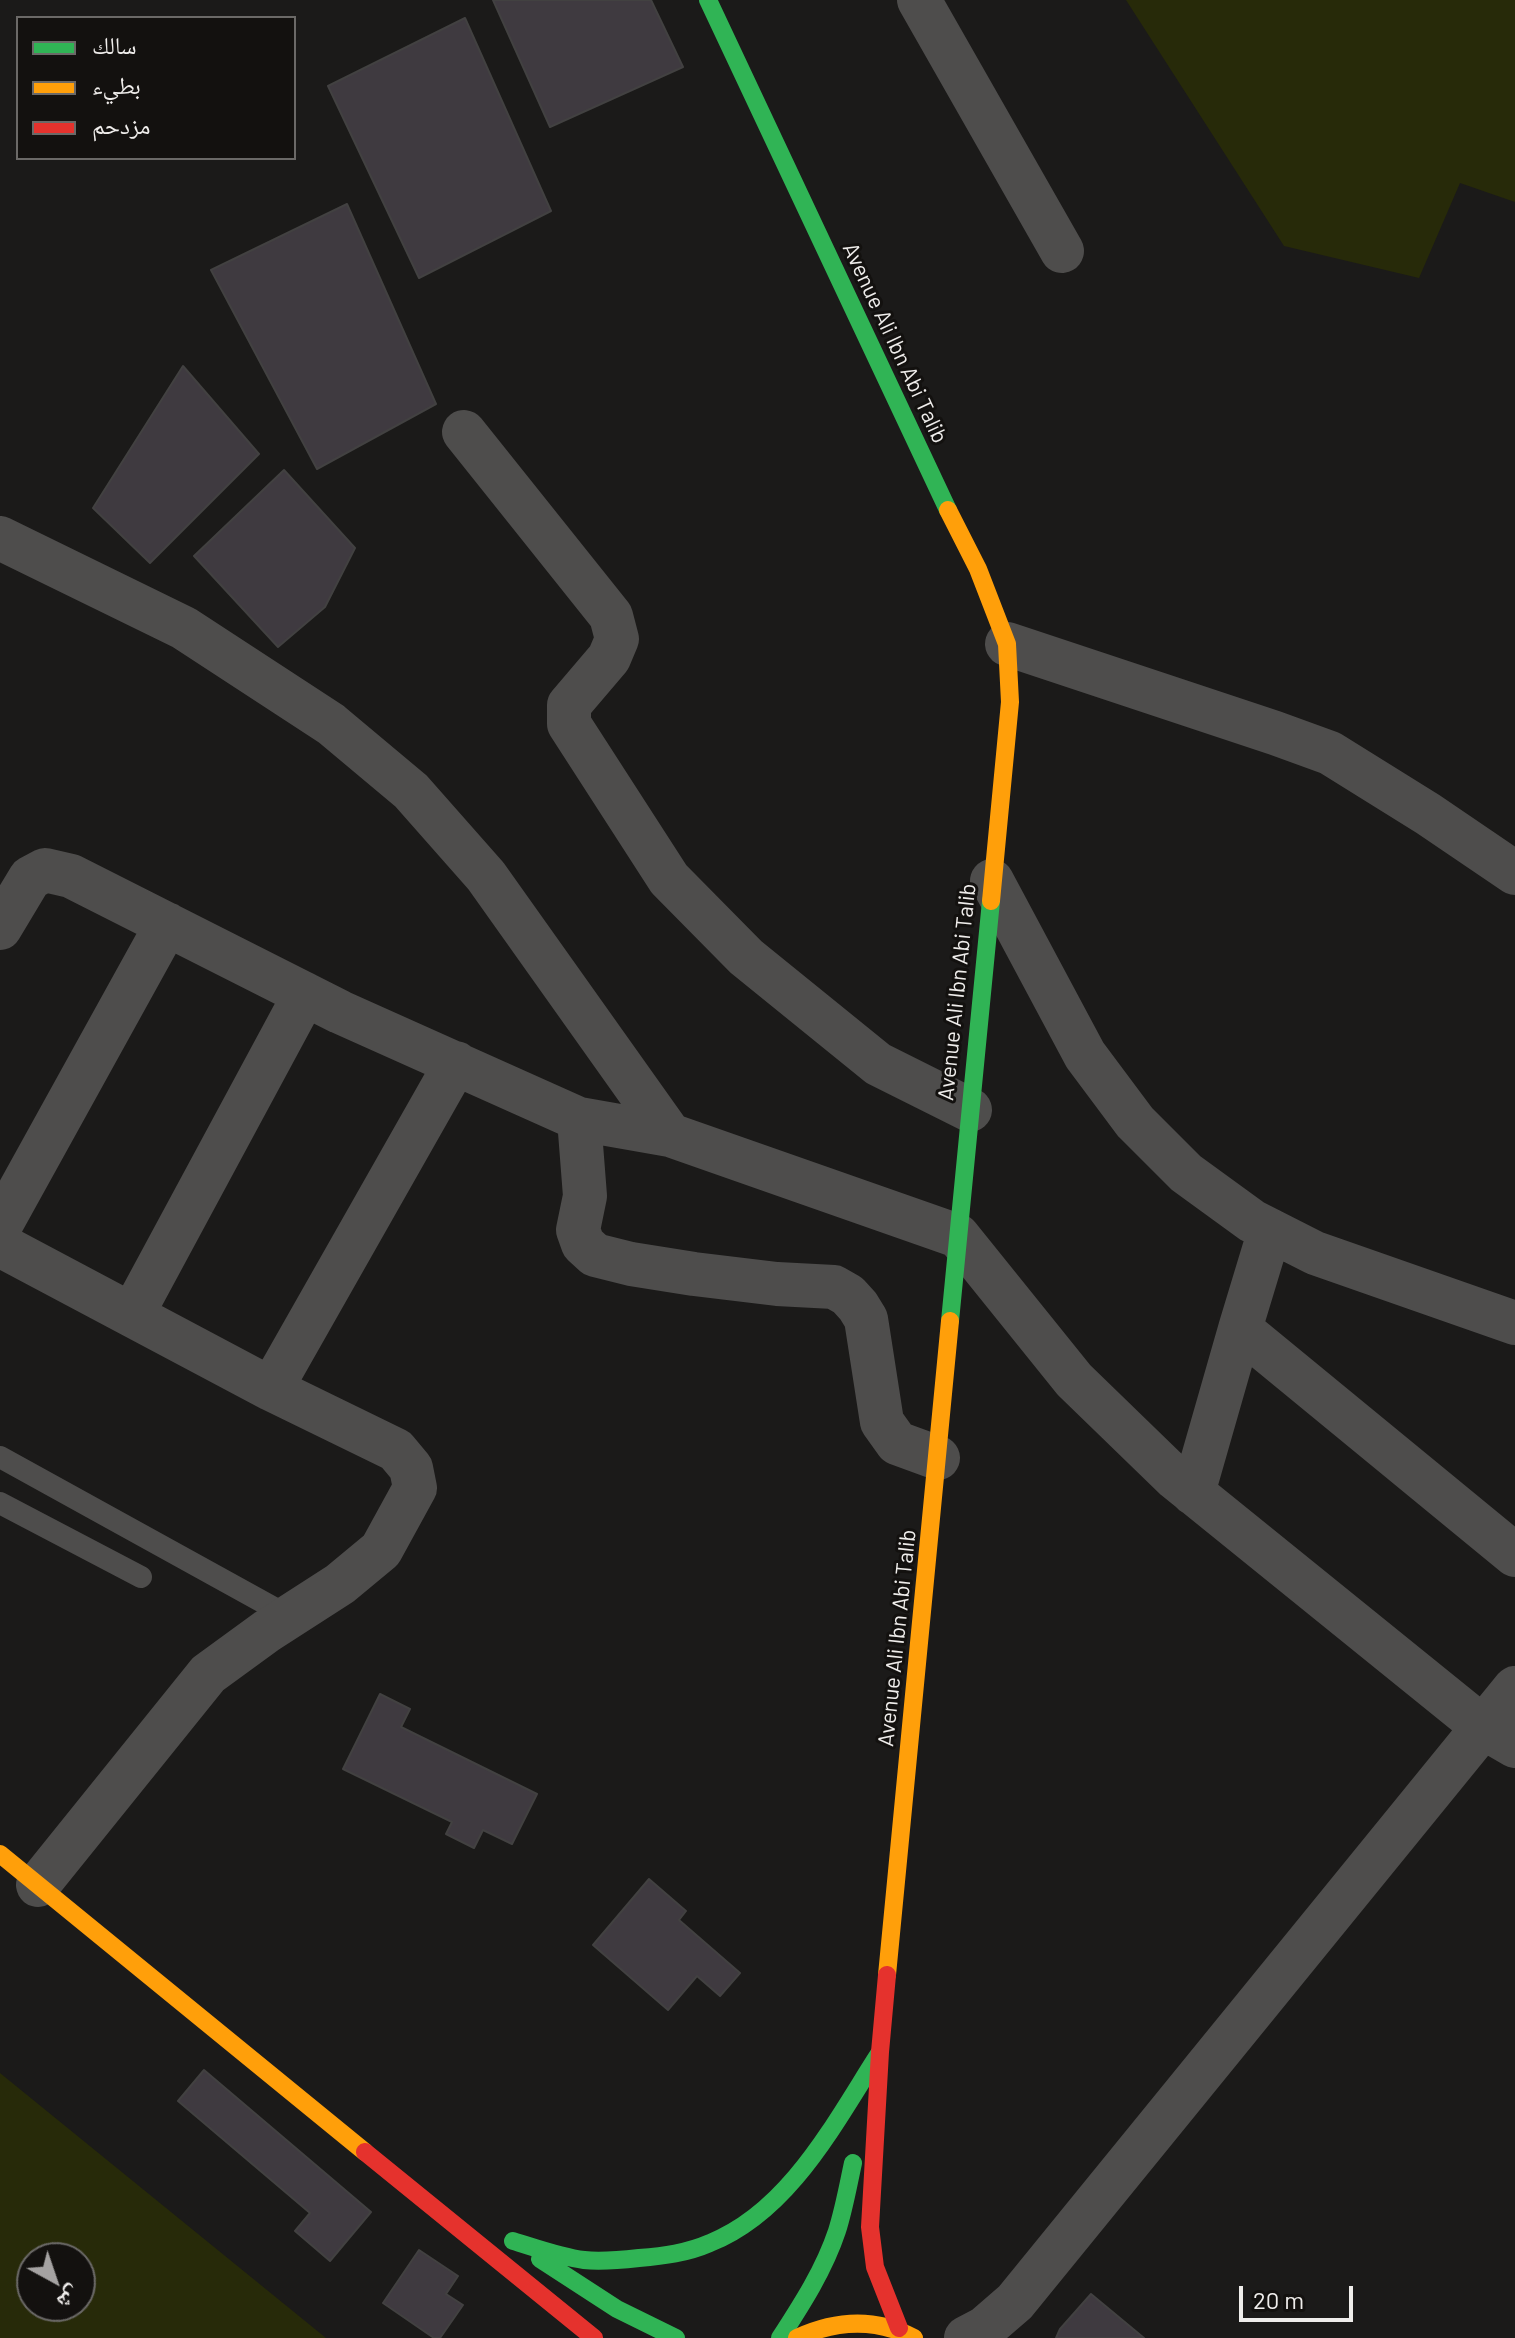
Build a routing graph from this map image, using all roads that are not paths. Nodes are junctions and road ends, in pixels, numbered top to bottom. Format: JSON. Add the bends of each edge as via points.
{"nodes":[{"id":1,"x":708,"y":0,"type":"edge"},
{"id":2,"x":919,"y":0,"type":"edge"},
{"id":3,"x":1062,"y":251,"type":"dead end"},
{"id":4,"x":464,"y":432,"type":"dead end"},
{"id":5,"x":0,"y":538,"type":"edge"},
{"id":6,"x":1007,"y":644,"type":"junction"},
{"id":7,"x":1515,"y":873,"type":"edge"},
{"id":8,"x":992,"y":881,"type":"junction"},
{"id":9,"x":167,"y":924,"type":"junction"},
{"id":10,"x":0,"y":928,"type":"edge"},
{"id":11,"x":305,"y":994,"type":"junction"},
{"id":12,"x":456,"y":1063,"type":"junction"},
{"id":13,"x":970,"y":1110,"type":"junction"},
{"id":14,"x":579,"y":1119,"type":"junction"},
{"id":15,"x":670,"y":1135,"type":"junction"},
{"id":16,"x":0,"y":1226,"type":"edge"},
{"id":17,"x":1270,"y":1230,"type":"junction"},
{"id":18,"x":958,"y":1236,"type":"junction"},
{"id":19,"x":0,"y":1245,"type":"edge"},
{"id":20,"x":132,"y":1315,"type":"junction"},
{"id":21,"x":1515,"y":1323,"type":"edge"},
{"id":22,"x":1240,"y":1329,"type":"junction"},
{"id":23,"x":271,"y":1389,"type":"junction"},
{"id":24,"x":0,"y":1457,"type":"edge"},
{"id":25,"x":938,"y":1458,"type":"junction"},
{"id":26,"x":1193,"y":1493,"type":"junction"},
{"id":27,"x":0,"y":1503,"type":"edge"},
{"id":28,"x":1515,"y":1555,"type":"edge"},
{"id":29,"x":141,"y":1577,"type":"dead end"},
{"id":30,"x":290,"y":1617,"type":"junction"},
{"id":31,"x":1515,"y":1688,"type":"edge"},
{"id":32,"x":1500,"y":1737,"type":"edge"},
{"id":33,"x":0,"y":1854,"type":"edge"},
{"id":34,"x":38,"y":1885,"type":"junction"},
{"id":35,"x":880,"y":2052,"type":"junction"},
{"id":36,"x":377,"y":2161,"type":"junction"},
{"id":37,"x":499,"y":2233,"type":"junction"},
{"id":38,"x":1006,"y":2320,"type":"edge"},
{"id":39,"x":906,"y":2333,"type":"edge"},
{"id":40,"x":594,"y":2338,"type":"edge"},
{"id":41,"x":676,"y":2338,"type":"edge"},
{"id":42,"x":780,"y":2338,"type":"edge"},
{"id":43,"x":797,"y":2338,"type":"edge"},
{"id":44,"x":966,"y":2338,"type":"edge"}],
"edges":[{"from":1,"to":6,"type":"main road","name":"Avenue Ali Ibn Abi Talib","via":[[978,569]]},
{"from":2,"to":3,"type":"street"},
{"from":4,"to":13,"type":"street","via":[[611,616],[617,639],[609,658],[569,705],[569,724],[669,879],[746,957],[878,1064]]},
{"from":5,"to":15,"type":"street","via":[[184,628],[331,724],[411,791],[486,876]]},
{"from":6,"to":7,"type":"street","via":[[1330,753]]},
{"from":6,"to":8,"type":"main road","name":"Avenue Ali Ibn Abi Talib","via":[[1010,702]]},
{"from":8,"to":13,"type":"main road","name":"Avenue Ali Ibn Abi Talib"},
{"from":8,"to":17,"type":"street","via":[[1085,1055],[1135,1122],[1186,1173]]},
{"from":9,"to":10,"type":"street","via":[[71,876],[45,870],[30,878]]},
{"from":9,"to":11,"type":"street"},
{"from":9,"to":16,"type":"street"},
{"from":11,"to":12,"type":"street"},
{"from":11,"to":20,"type":"street"},
{"from":12,"to":14,"type":"street"},
{"from":12,"to":23,"type":"street"},
{"from":13,"to":18,"type":"main road","name":"Avenue Ali Ibn Abi Talib"},
{"from":14,"to":15,"type":"street"},
{"from":14,"to":25,"type":"street","via":[[585,1196],[578,1230],[583,1244],[595,1255],[631,1264],[834,1287],[848,1295],[866,1319],[882,1422],[897,1443]]},
{"from":15,"to":18,"type":"street"},
{"from":17,"to":21,"type":"street","via":[[1315,1253]]},
{"from":17,"to":22,"type":"street"},
{"from":18,"to":25,"type":"main road","name":"Avenue Ali Ibn Abi Talib"},
{"from":18,"to":26,"type":"street","via":[[1074,1380]]},
{"from":19,"to":20,"type":"street"},
{"from":20,"to":23,"type":"street"},
{"from":22,"to":26,"type":"street"},
{"from":22,"to":28,"type":"street"},
{"from":23,"to":30,"type":"street","via":[[396,1450],[411,1468],[415,1488],[381,1550]]},
{"from":24,"to":30,"type":"lane"},
{"from":25,"to":35,"type":"main road","name":"Avenue Ali Ibn Abi Talib"},
{"from":26,"to":32,"type":"street"},
{"from":27,"to":29,"type":"lane"},
{"from":30,"to":34,"type":"street","via":[[208,1674]]},
{"from":31,"to":32,"type":"street"},
{"from":32,"to":38,"type":"street"},
{"from":33,"to":34,"type":"main road"},
{"from":34,"to":36,"type":"main road"},
{"from":35,"to":37,"type":"main road","via":[[810,2160],[782,2193],[735,2232],[710,2245],[645,2261],[585,2260]]},
{"from":35,"to":39,"type":"main road","via":[[870,2250],[877,2281]]},
{"from":35,"to":42,"type":"main road","via":[[837,2230],[824,2264]]},
{"from":36,"to":37,"type":"main road"},
{"from":36,"to":40,"type":"main road"},
{"from":37,"to":41,"type":"main road","via":[[617,2309]]},
{"from":38,"to":44,"type":"street"},
{"from":39,"to":43,"type":"main road","via":[[854,2322]]}]}
